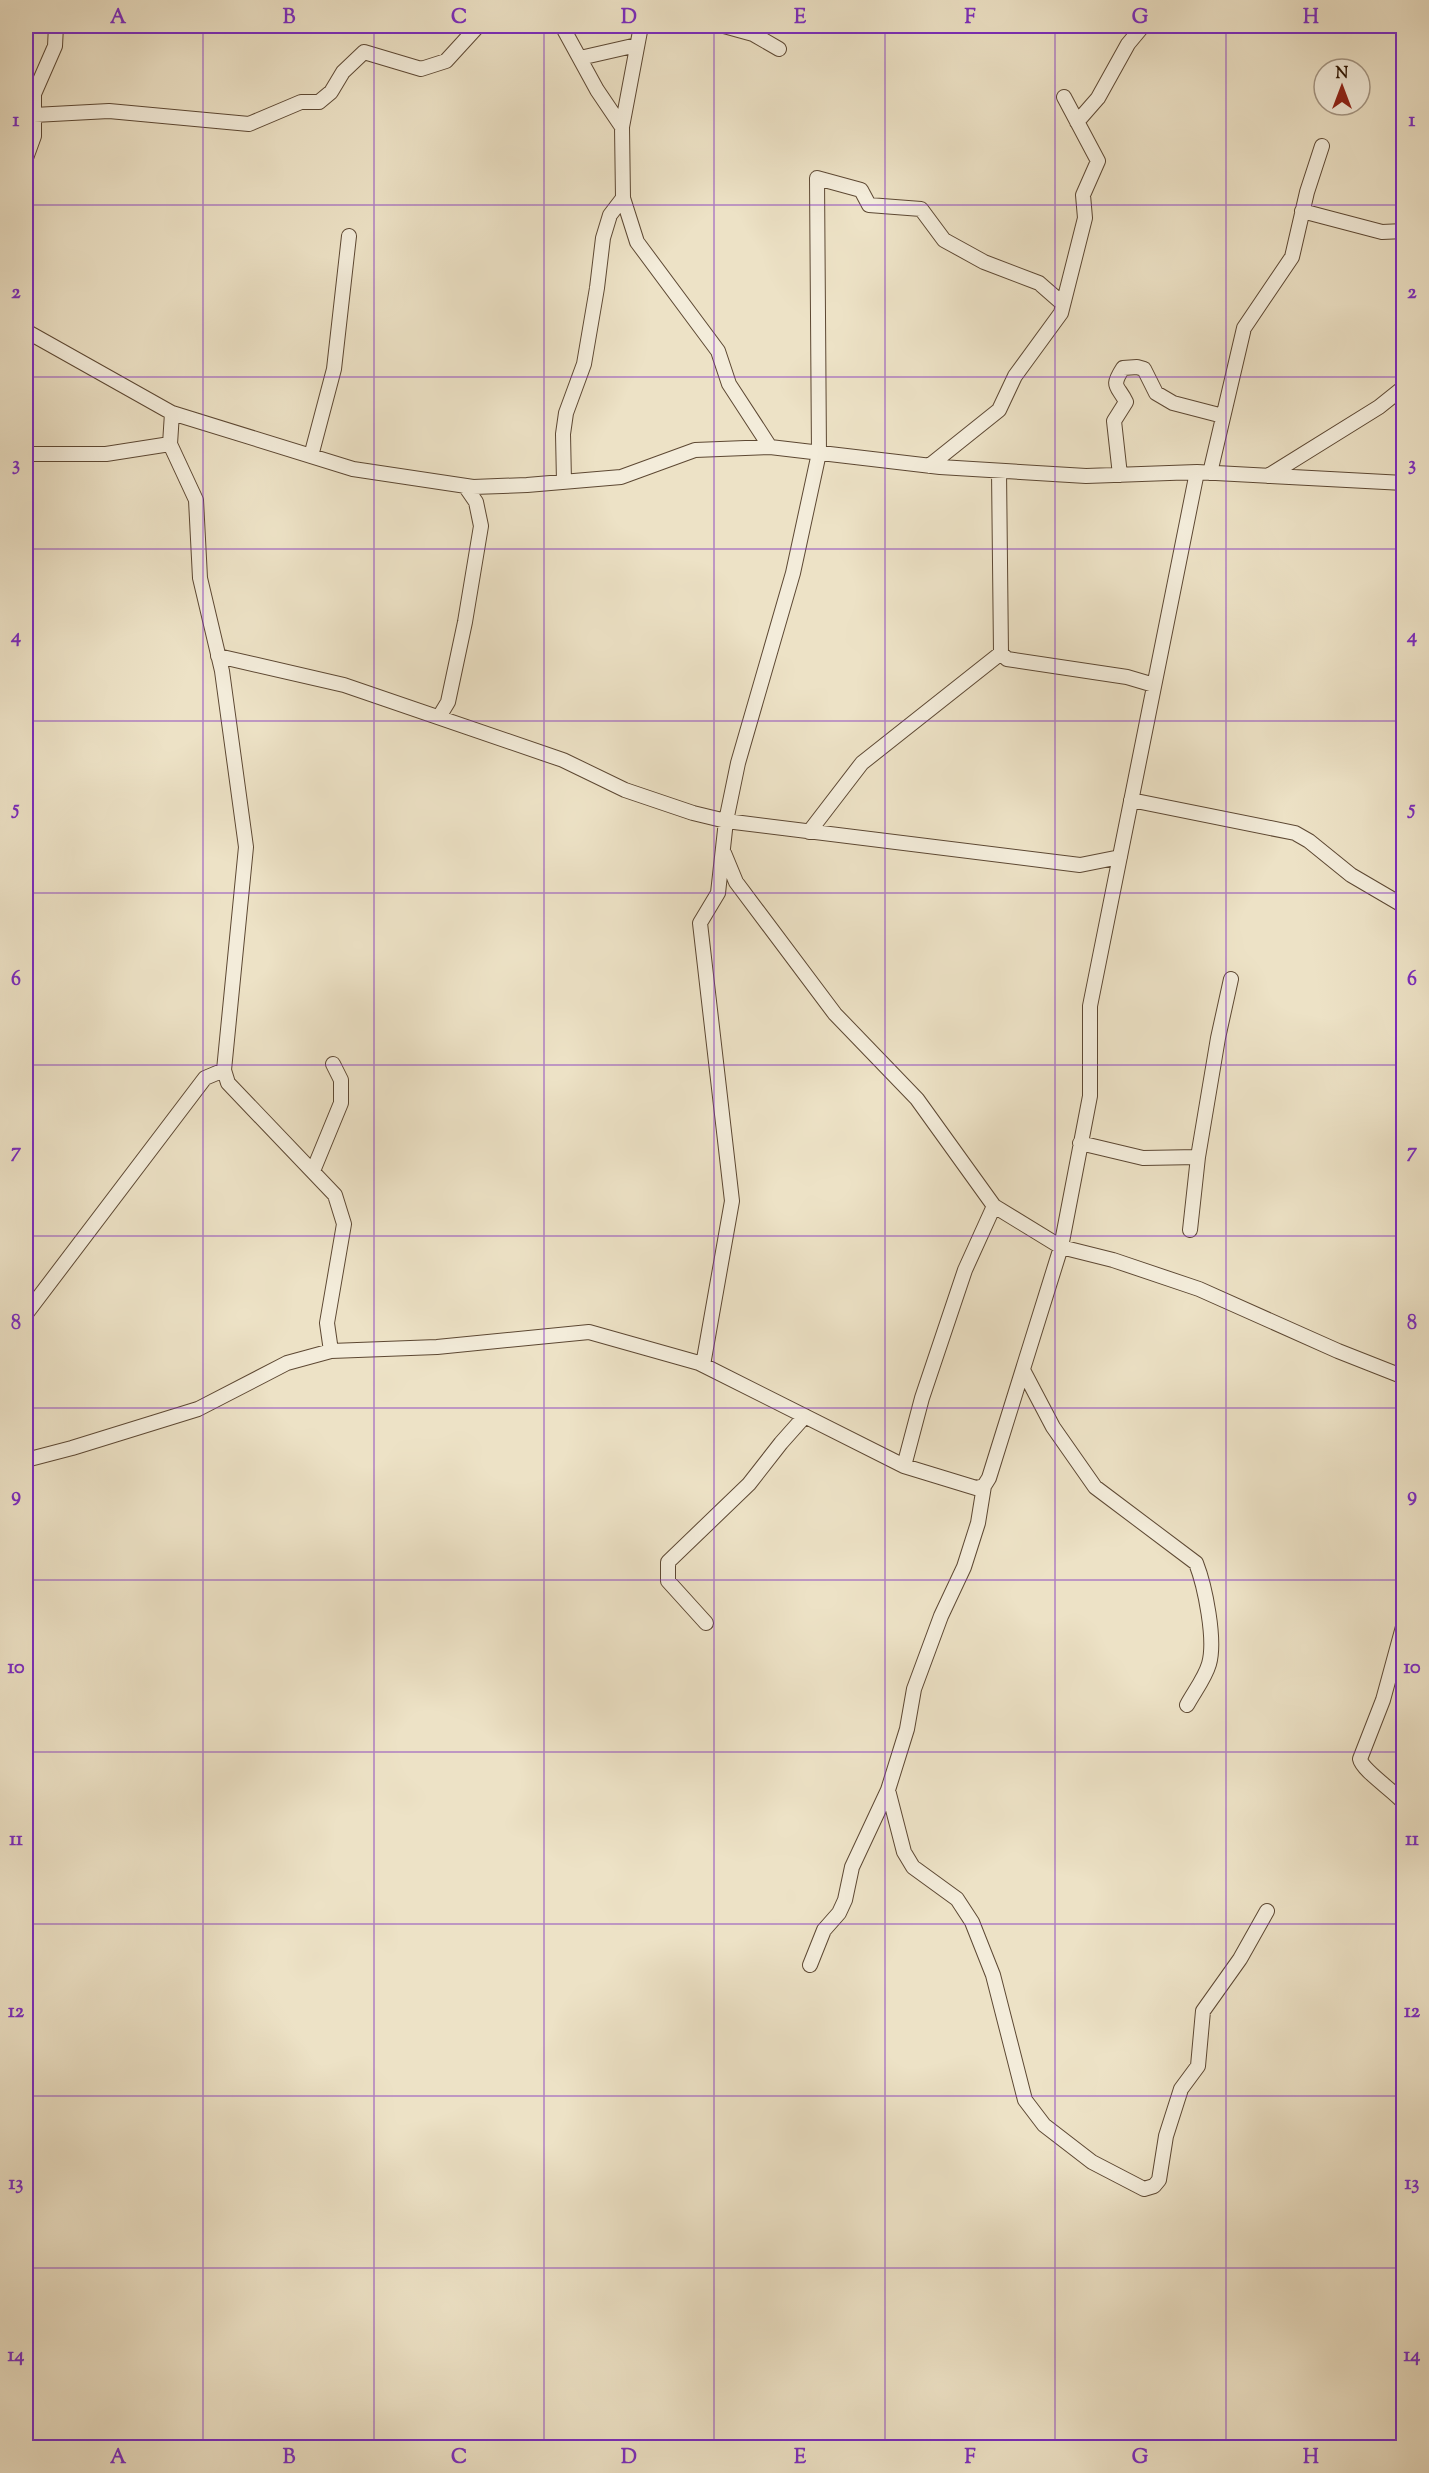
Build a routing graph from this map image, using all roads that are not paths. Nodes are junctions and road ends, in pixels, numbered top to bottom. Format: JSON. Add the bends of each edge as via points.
{"nodes":[{"id":1,"x":56,"y":26,"type":"edge"},
{"id":2,"x":478,"y":26,"type":"edge"},
{"id":3,"x":562,"y":26,"type":"edge"},
{"id":4,"x":641,"y":26,"type":"edge"},
{"id":5,"x":724,"y":26,"type":"edge"},
{"id":6,"x":1143,"y":26,"type":"edge"},
{"id":7,"x":637,"y":45,"type":"junction"},
{"id":8,"x":779,"y":49,"type":"dead end"},
{"id":9,"x":580,"y":58,"type":"junction"},
{"id":10,"x":1064,"y":97,"type":"dead end"},
{"id":11,"x":34,"y":115,"type":"junction"},
{"id":12,"x":1077,"y":122,"type":"junction"},
{"id":13,"x":622,"y":127,"type":"junction"},
{"id":14,"x":1322,"y":146,"type":"dead end"},
{"id":15,"x":26,"y":158,"type":"edge"},
{"id":16,"x":623,"y":198,"type":"junction"},
{"id":17,"x":1302,"y":211,"type":"junction"},
{"id":18,"x":1404,"y":231,"type":"edge"},
{"id":19,"x":349,"y":236,"type":"dead end"},
{"id":20,"x":1063,"y":304,"type":"junction"},
{"id":21,"x":26,"y":331,"type":"edge"},
{"id":22,"x":1404,"y":387,"type":"edge"},
{"id":23,"x":172,"y":413,"type":"junction"},
{"id":24,"x":1223,"y":416,"type":"junction"},
{"id":25,"x":170,"y":444,"type":"junction"},
{"id":26,"x":770,"y":447,"type":"junction"},
{"id":27,"x":819,"y":453,"type":"junction"},
{"id":28,"x":26,"y":454,"type":"edge"},
{"id":29,"x":311,"y":456,"type":"junction"},
{"id":30,"x":929,"y":466,"type":"junction"},
{"id":31,"x":999,"y":471,"type":"junction"},
{"id":32,"x":1204,"y":472,"type":"junction"},
{"id":33,"x":1120,"y":475,"type":"junction"},
{"id":34,"x":1268,"y":476,"type":"junction"},
{"id":35,"x":564,"y":482,"type":"junction"},
{"id":36,"x":1404,"y":483,"type":"edge"},
{"id":37,"x":465,"y":486,"type":"junction"},
{"id":38,"x":1000,"y":653,"type":"junction"},
{"id":39,"x":218,"y":656,"type":"junction"},
{"id":40,"x":1154,"y":685,"type":"junction"},
{"id":41,"x":439,"y":717,"type":"junction"},
{"id":42,"x":1131,"y":800,"type":"junction"},
{"id":43,"x":726,"y":821,"type":"junction"},
{"id":44,"x":809,"y":832,"type":"junction"},
{"id":45,"x":723,"y":851,"type":"junction"},
{"id":46,"x":1120,"y":857,"type":"junction"},
{"id":47,"x":1404,"y":906,"type":"edge"},
{"id":48,"x":1231,"y":979,"type":"dead end"},
{"id":49,"x":333,"y":1064,"type":"dead end"},
{"id":50,"x":224,"y":1070,"type":"junction"},
{"id":51,"x":1080,"y":1143,"type":"junction"},
{"id":52,"x":1198,"y":1157,"type":"junction"},
{"id":53,"x":313,"y":1171,"type":"junction"},
{"id":54,"x":994,"y":1206,"type":"junction"},
{"id":55,"x":1190,"y":1230,"type":"dead end"},
{"id":56,"x":1061,"y":1247,"type":"junction"},
{"id":57,"x":26,"y":1314,"type":"edge"},
{"id":58,"x":331,"y":1351,"type":"junction"},
{"id":59,"x":703,"y":1365,"type":"junction"},
{"id":60,"x":1023,"y":1370,"type":"junction"},
{"id":61,"x":1404,"y":1377,"type":"edge"},
{"id":62,"x":805,"y":1416,"type":"junction"},
{"id":63,"x":26,"y":1460,"type":"edge"},
{"id":64,"x":904,"y":1466,"type":"junction"},
{"id":65,"x":984,"y":1486,"type":"junction"},
{"id":66,"x":706,"y":1623,"type":"dead end"},
{"id":67,"x":1404,"y":1623,"type":"edge"},
{"id":68,"x":1187,"y":1705,"type":"dead end"},
{"id":69,"x":888,"y":1790,"type":"junction"},
{"id":70,"x":1404,"y":1803,"type":"edge"},
{"id":71,"x":1267,"y":1911,"type":"dead end"},
{"id":72,"x":810,"y":1965,"type":"dead end"}],
"edges":[{"from":1,"to":11,"type":"street","via":[[54,46],[34,94]]},
{"from":2,"to":11,"type":"street","via":[[446,61],[422,69],[364,52],[319,102],[301,102],[249,124],[109,111]]},
{"from":3,"to":9,"type":"street"},
{"from":4,"to":7,"type":"street"},
{"from":5,"to":8,"type":"street","via":[[753,34]]},
{"from":6,"to":12,"type":"street","via":[[1128,44],[1098,98]]},
{"from":7,"to":9,"type":"street"},
{"from":7,"to":13,"type":"street"},
{"from":9,"to":13,"type":"street"},
{"from":10,"to":12,"type":"street"},
{"from":11,"to":15,"type":"street","via":[[34,136]]},
{"from":12,"to":20,"type":"street","via":[[1098,161],[1083,195],[1085,218]]},
{"from":13,"to":16,"type":"street"},
{"from":14,"to":17,"type":"street"},
{"from":16,"to":26,"type":"street","via":[[637,242],[718,351],[729,384]]},
{"from":16,"to":35,"type":"street","via":[[610,214],[603,238],[584,364],[566,413]]},
{"from":17,"to":18,"type":"street","via":[[1382,232]]},
{"from":17,"to":24,"type":"street","via":[[1292,257],[1244,328]]},
{"from":19,"to":29,"type":"street","via":[[334,369]]},
{"from":20,"to":27,"type":"street","via":[[1039,283],[984,262],[944,240],[921,209],[869,205],[861,190],[817,178]]},
{"from":20,"to":30,"type":"street","via":[[1061,313],[1015,376],[999,410]]},
{"from":21,"to":23,"type":"street"},
{"from":22,"to":34,"type":"street","via":[[1379,407]]},
{"from":23,"to":25,"type":"street"},
{"from":23,"to":29,"type":"street"},
{"from":24,"to":32,"type":"street"},
{"from":24,"to":33,"type":"street","via":[[1179,406],[1156,393],[1143,369],[1123,368],[1115,384],[1125,402],[1114,421]]},
{"from":25,"to":28,"type":"street","via":[[106,454]]},
{"from":25,"to":39,"type":"street","via":[[196,500],[200,578]]},
{"from":26,"to":27,"type":"street"},
{"from":26,"to":35,"type":"street","via":[[695,450],[621,477]]},
{"from":27,"to":30,"type":"street"},
{"from":27,"to":43,"type":"street","via":[[793,573],[738,763]]},
{"from":29,"to":37,"type":"street","via":[[353,469]]},
{"from":30,"to":31,"type":"street"},
{"from":31,"to":33,"type":"street","via":[[1086,477]]},
{"from":31,"to":38,"type":"street"},
{"from":32,"to":33,"type":"street"},
{"from":32,"to":34,"type":"street"},
{"from":32,"to":40,"type":"street"},
{"from":34,"to":36,"type":"street"},
{"from":35,"to":37,"type":"street"},
{"from":37,"to":41,"type":"street","via":[[476,502],[481,526],[448,702]]},
{"from":38,"to":40,"type":"street","via":[[1007,659]]},
{"from":38,"to":44,"type":"street","via":[[862,763]]},
{"from":39,"to":41,"type":"street","via":[[344,685]]},
{"from":39,"to":50,"type":"street","via":[[246,847]]},
{"from":40,"to":42,"type":"street"},
{"from":41,"to":43,"type":"street","via":[[563,760],[625,790]]},
{"from":42,"to":46,"type":"street"},
{"from":42,"to":47,"type":"street","via":[[1294,833],[1351,876]]},
{"from":43,"to":44,"type":"street"},
{"from":43,"to":45,"type":"street"},
{"from":44,"to":46,"type":"street","via":[[1080,866]]},
{"from":45,"to":54,"type":"street","via":[[736,882],[836,1014],[916,1099]]},
{"from":45,"to":59,"type":"street","via":[[718,893],[700,923],[732,1201]]},
{"from":46,"to":51,"type":"street","via":[[1089,1006],[1089,1096]]},
{"from":48,"to":52,"type":"street"},
{"from":49,"to":53,"type":"street","via":[[341,1080],[341,1103]]},
{"from":50,"to":53,"type":"street","via":[[228,1083]]},
{"from":50,"to":57,"type":"street","via":[[205,1078]]},
{"from":51,"to":52,"type":"street","via":[[1143,1158]]},
{"from":51,"to":56,"type":"street"},
{"from":52,"to":55,"type":"street"},
{"from":53,"to":58,"type":"street","via":[[335,1195],[344,1224],[327,1323]]},
{"from":54,"to":56,"type":"street"},
{"from":54,"to":64,"type":"street","via":[[965,1270],[922,1398]]},
{"from":56,"to":60,"type":"street"},
{"from":56,"to":61,"type":"street","via":[[1199,1289]]},
{"from":58,"to":59,"type":"street","via":[[437,1347],[589,1332]]},
{"from":58,"to":63,"type":"street","via":[[287,1363],[198,1409]]},
{"from":59,"to":62,"type":"street"},
{"from":60,"to":65,"type":"street","via":[[990,1478]]},
{"from":60,"to":68,"type":"street","via":[[1053,1427],[1095,1487],[1196,1563],[1203,1581],[1212,1640],[1206,1672]]},
{"from":62,"to":64,"type":"street"},
{"from":62,"to":66,"type":"street","via":[[749,1484],[668,1562],[668,1581]]},
{"from":64,"to":65,"type":"street","via":[[976,1488]]},
{"from":65,"to":69,"type":"street","via":[[978,1523],[964,1567],[914,1689],[908,1729]]},
{"from":67,"to":70,"type":"street","via":[[1383,1700],[1360,1759],[1364,1769]]},
{"from":69,"to":71,"type":"street","via":[[904,1852],[913,1867],[957,1899],[972,1922],[993,1975],[1025,2100],[1044,2125],[1092,2162],[1144,2189],[1159,2180],[1166,2136],[1181,2089],[1198,2066],[1203,2011],[1240,1959]]},
{"from":69,"to":72,"type":"street","via":[[852,1867],[842,1907],[824,1930]]}]}
